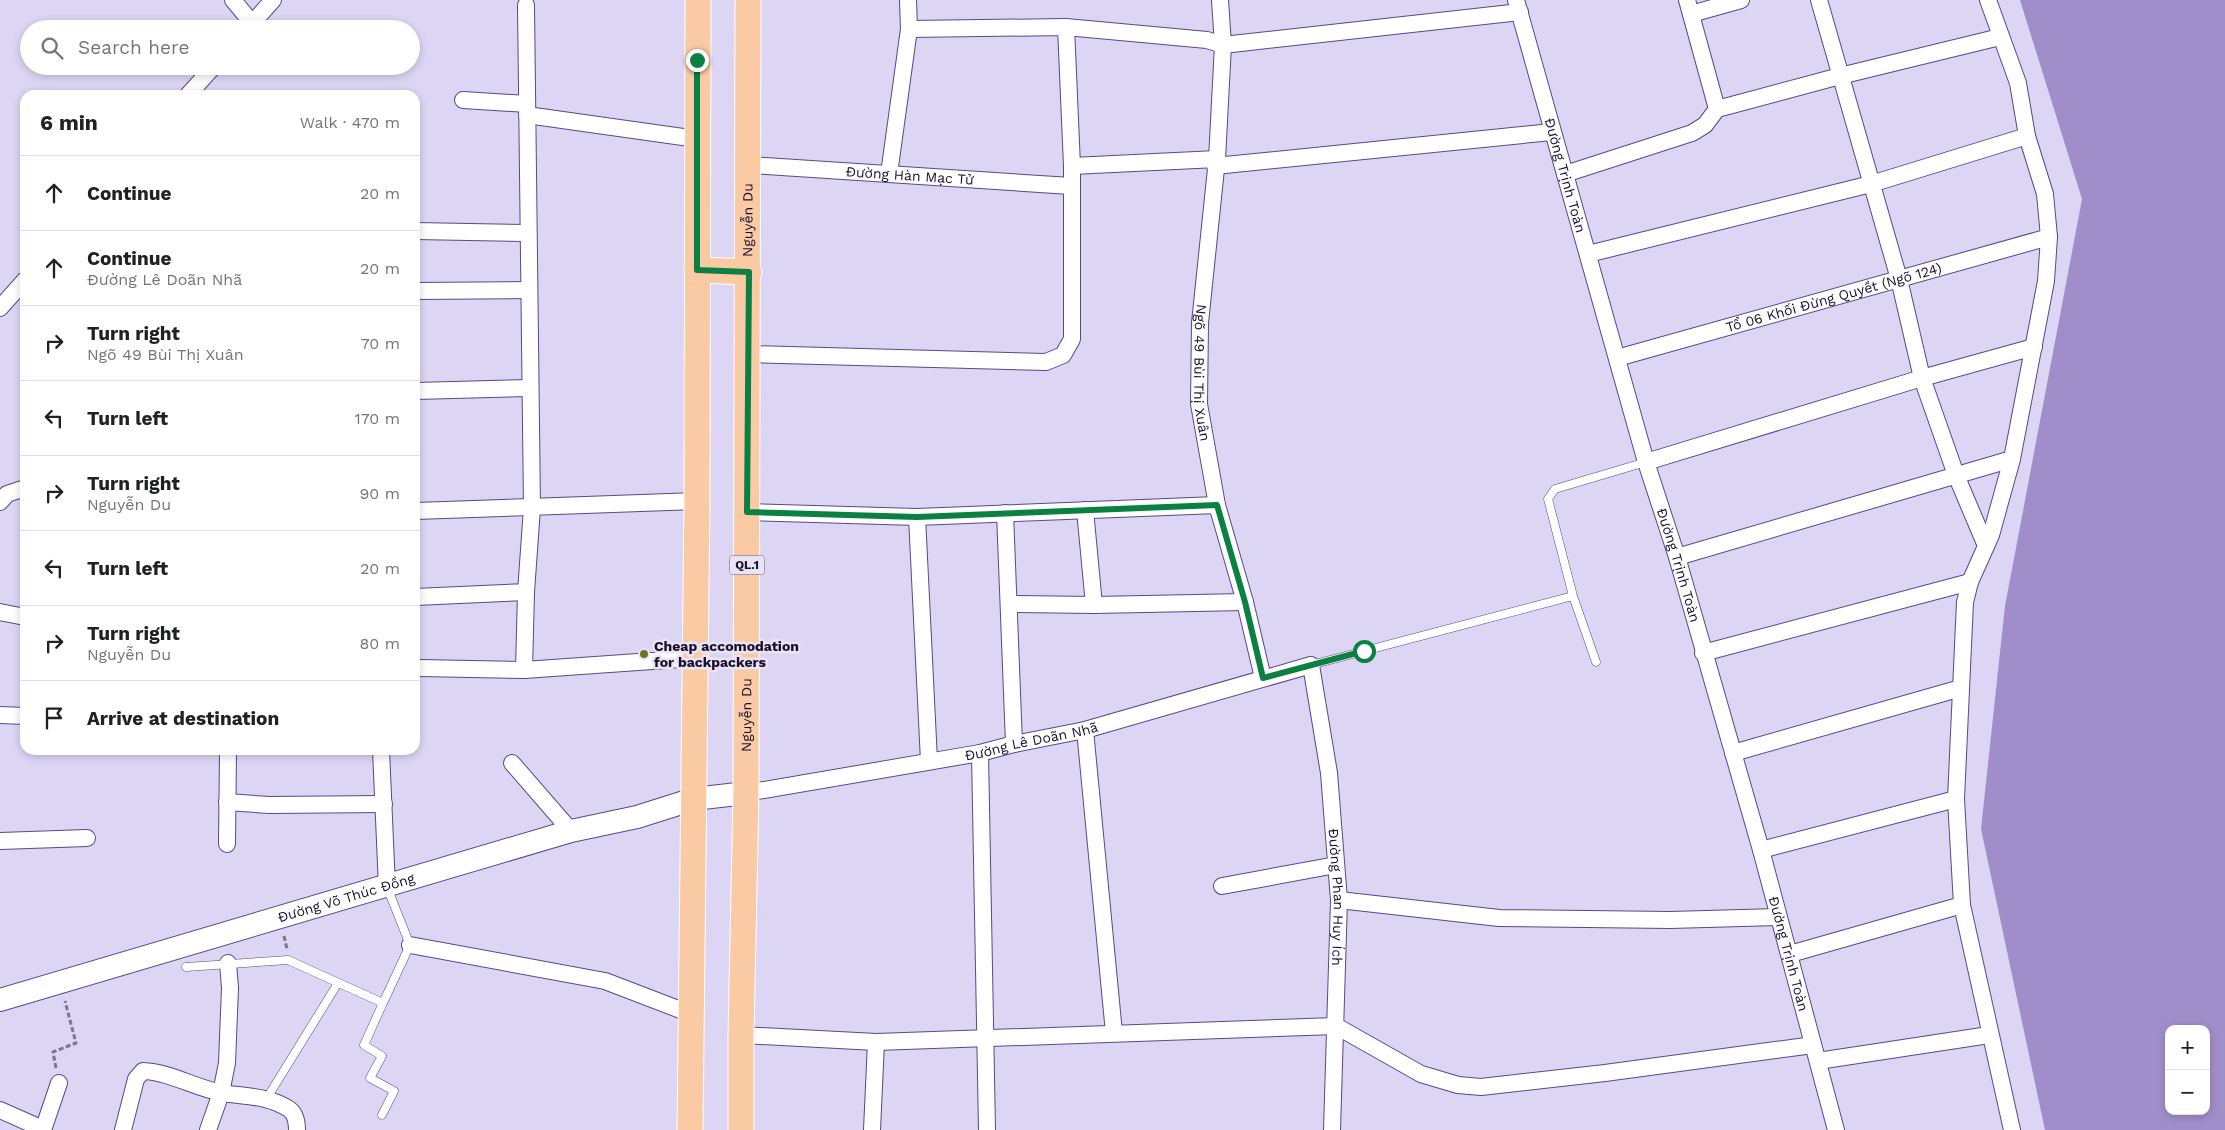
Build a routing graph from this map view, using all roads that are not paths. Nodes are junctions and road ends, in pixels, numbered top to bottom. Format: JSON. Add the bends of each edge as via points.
{"nodes":[{"id":1,"x":233,"y":0,"type":"edge"},
{"id":2,"x":272,"y":0,"type":"edge"},
{"id":3,"x":698,"y":0,"type":"edge"},
{"id":4,"x":748,"y":0,"type":"edge"},
{"id":5,"x":908,"y":0,"type":"edge"},
{"id":6,"x":1220,"y":0,"type":"edge"},
{"id":7,"x":1741,"y":0,"type":"edge"},
{"id":8,"x":1819,"y":0,"type":"edge"},
{"id":9,"x":1988,"y":0,"type":"edge"},
{"id":10,"x":526,"y":5,"type":"dead end"},
{"id":11,"x":1518,"y":6,"type":"edge"},
{"id":12,"x":1689,"y":7,"type":"edge"},
{"id":13,"x":245,"y":20,"type":"edge"},
{"id":14,"x":254,"y":20,"type":"edge"},
{"id":15,"x":1066,"y":27,"type":"junction"},
{"id":16,"x":909,"y":29,"type":"junction"},
{"id":17,"x":2000,"y":37,"type":"junction"},
{"id":18,"x":1223,"y":45,"type":"junction"},
{"id":19,"x":206,"y":75,"type":"edge"},
{"id":20,"x":1840,"y":76,"type":"junction"},
{"id":21,"x":192,"y":90,"type":"edge"},
{"id":22,"x":463,"y":100,"type":"dead end"},
{"id":23,"x":527,"y":109,"type":"junction"},
{"id":24,"x":1716,"y":109,"type":"junction"},
{"id":25,"x":1552,"y":132,"type":"junction"},
{"id":26,"x":2027,"y":136,"type":"junction"},
{"id":27,"x":697,"y":139,"type":"junction"},
{"id":28,"x":1216,"y":162,"type":"junction"},
{"id":29,"x":749,"y":165,"type":"junction"},
{"id":30,"x":1072,"y":166,"type":"junction"},
{"id":31,"x":889,"y":174,"type":"junction"},
{"id":32,"x":1565,"y":174,"type":"junction"},
{"id":33,"x":1871,"y":184,"type":"junction"},
{"id":34,"x":1071,"y":186,"type":"junction"},
{"id":35,"x":420,"y":231,"type":"edge"},
{"id":36,"x":528,"y":234,"type":"junction"},
{"id":37,"x":2049,"y":237,"type":"junction"},
{"id":38,"x":1588,"y":254,"type":"junction"},
{"id":39,"x":697,"y":270,"type":"junction"},
{"id":40,"x":749,"y":272,"type":"junction"},
{"id":41,"x":1899,"y":279,"type":"junction"},
{"id":42,"x":20,"y":286,"type":"edge"},
{"id":43,"x":528,"y":290,"type":"junction"},
{"id":44,"x":420,"y":291,"type":"edge"},
{"id":45,"x":0,"y":308,"type":"edge"},
{"id":46,"x":2034,"y":347,"type":"junction"},
{"id":47,"x":748,"y":354,"type":"junction"},
{"id":48,"x":1617,"y":358,"type":"junction"},
{"id":49,"x":1922,"y":378,"type":"junction"},
{"id":50,"x":529,"y":388,"type":"junction"},
{"id":51,"x":420,"y":391,"type":"edge"},
{"id":52,"x":2012,"y":458,"type":"junction"},
{"id":53,"x":1646,"y":462,"type":"junction"},
{"id":54,"x":1956,"y":475,"type":"junction"},
{"id":55,"x":20,"y":490,"type":"edge"},
{"id":56,"x":697,"y":501,"type":"junction"},
{"id":57,"x":0,"y":502,"type":"edge"},
{"id":58,"x":1217,"y":505,"type":"junction"},
{"id":59,"x":532,"y":508,"type":"junction"},
{"id":60,"x":1085,"y":510,"type":"junction"},
{"id":61,"x":420,"y":511,"type":"edge"},
{"id":62,"x":747,"y":512,"type":"junction"},
{"id":63,"x":1005,"y":513,"type":"junction"},
{"id":64,"x":917,"y":517,"type":"junction"},
{"id":65,"x":1986,"y":546,"type":"junction"},
{"id":66,"x":1677,"y":557,"type":"junction"},
{"id":67,"x":1970,"y":582,"type":"junction"},
{"id":68,"x":526,"y":592,"type":"junction"},
{"id":69,"x":1574,"y":596,"type":"junction"},
{"id":70,"x":420,"y":597,"type":"edge"},
{"id":71,"x":1245,"y":602,"type":"junction"},
{"id":72,"x":1008,"y":604,"type":"junction"},
{"id":73,"x":1094,"y":605,"type":"junction"},
{"id":74,"x":0,"y":612,"type":"edge"},
{"id":75,"x":20,"y":616,"type":"edge"},
{"id":76,"x":1703,"y":653,"type":"junction"},
{"id":77,"x":695,"y":658,"type":"junction"},
{"id":78,"x":1596,"y":662,"type":"dead end"},
{"id":79,"x":1311,"y":665,"type":"junction"},
{"id":80,"x":420,"y":668,"type":"edge"},
{"id":81,"x":524,"y":670,"type":"junction"},
{"id":82,"x":1263,"y":678,"type":"junction"},
{"id":83,"x":1961,"y":688,"type":"junction"},
{"id":84,"x":0,"y":715,"type":"edge"},
{"id":85,"x":20,"y":716,"type":"edge"},
{"id":86,"x":1085,"y":730,"type":"junction"},
{"id":87,"x":1014,"y":744,"type":"junction"},
{"id":88,"x":980,"y":753,"type":"junction"},
{"id":89,"x":1733,"y":753,"type":"junction"},
{"id":90,"x":228,"y":755,"type":"edge"},
{"id":91,"x":381,"y":755,"type":"edge"},
{"id":92,"x":929,"y":761,"type":"junction"},
{"id":93,"x":512,"y":763,"type":"dead end"},
{"id":94,"x":746,"y":793,"type":"junction"},
{"id":95,"x":694,"y":799,"type":"junction"},
{"id":96,"x":1956,"y":799,"type":"junction"},
{"id":97,"x":227,"y":802,"type":"junction"},
{"id":98,"x":384,"y":804,"type":"junction"},
{"id":99,"x":570,"y":831,"type":"junction"},
{"id":100,"x":87,"y":838,"type":"dead end"},
{"id":101,"x":0,"y":841,"type":"edge"},
{"id":102,"x":227,"y":844,"type":"dead end"},
{"id":103,"x":1761,"y":850,"type":"junction"},
{"id":104,"x":1336,"y":865,"type":"junction"},
{"id":105,"x":1222,"y":886,"type":"dead end"},
{"id":106,"x":387,"y":887,"type":"junction"},
{"id":107,"x":1339,"y":900,"type":"junction"},
{"id":108,"x":1962,"y":905,"type":"junction"},
{"id":109,"x":1778,"y":917,"type":"junction"},
{"id":110,"x":410,"y":945,"type":"junction"},
{"id":111,"x":1790,"y":954,"type":"junction"},
{"id":112,"x":228,"y":963,"type":"junction"},
{"id":113,"x":186,"y":967,"type":"dead end"},
{"id":114,"x":338,"y":983,"type":"junction"},
{"id":115,"x":0,"y":1000,"type":"edge"},
{"id":116,"x":383,"y":1003,"type":"junction"},
{"id":117,"x":691,"y":1014,"type":"junction"},
{"id":118,"x":1336,"y":1026,"type":"junction"},
{"id":119,"x":1114,"y":1033,"type":"junction"},
{"id":120,"x":741,"y":1035,"type":"junction"},
{"id":121,"x":1989,"y":1036,"type":"junction"},
{"id":122,"x":987,"y":1038,"type":"junction"},
{"id":123,"x":876,"y":1042,"type":"junction"},
{"id":124,"x":1815,"y":1053,"type":"junction"},
{"id":125,"x":59,"y":1083,"type":"road end"},
{"id":126,"x":221,"y":1093,"type":"junction"},
{"id":127,"x":267,"y":1098,"type":"junction"},
{"id":128,"x":0,"y":1110,"type":"edge"},
{"id":129,"x":382,"y":1115,"type":"dead end"},
{"id":130,"x":43,"y":1130,"type":"edge"},
{"id":131,"x":123,"y":1130,"type":"edge"},
{"id":132,"x":208,"y":1130,"type":"edge"},
{"id":133,"x":297,"y":1130,"type":"edge"},
{"id":134,"x":690,"y":1130,"type":"edge"},
{"id":135,"x":744,"y":1130,"type":"edge"},
{"id":136,"x":872,"y":1130,"type":"edge"},
{"id":137,"x":987,"y":1130,"type":"edge"},
{"id":138,"x":1332,"y":1130,"type":"edge"},
{"id":139,"x":1836,"y":1130,"type":"edge"},
{"id":140,"x":2012,"y":1130,"type":"edge"}],
"edges":[{"from":1,"to":13,"type":"street"},
{"from":2,"to":14,"type":"street"},
{"from":3,"to":27,"type":"main road"},
{"from":4,"to":29,"type":"main road","name":"Nguyễn Du","number":"QL.1"},
{"from":5,"to":16,"type":"street"},
{"from":6,"to":18,"type":"street","name":"Ngõ 49 Bùi Thị Xuân"},
{"from":7,"to":12,"type":"street"},
{"from":8,"to":20,"type":"street"},
{"from":9,"to":17,"type":"street"},
{"from":10,"to":23,"type":"street"},
{"from":11,"to":18,"type":"street"},
{"from":11,"to":25,"type":"street","name":"Đường Trịnh Toàn"},
{"from":12,"to":24,"type":"street"},
{"from":15,"to":16,"type":"street"},
{"from":15,"to":18,"type":"street","via":[[1207,40]]},
{"from":15,"to":30,"type":"street"},
{"from":16,"to":31,"type":"street"},
{"from":17,"to":20,"type":"street"},
{"from":17,"to":26,"type":"street","via":[[2018,83]]},
{"from":18,"to":28,"type":"street","name":"Ngõ 49 Bùi Thị Xuân"},
{"from":19,"to":21,"type":"street"},
{"from":20,"to":24,"type":"street"},
{"from":20,"to":33,"type":"street"},
{"from":22,"to":23,"type":"street"},
{"from":23,"to":27,"type":"street"},
{"from":23,"to":36,"type":"street"},
{"from":24,"to":32,"type":"street","via":[[1704,125],[1692,133]]},
{"from":25,"to":28,"type":"street"},
{"from":25,"to":32,"type":"street","name":"Đường Trịnh Toàn"},
{"from":26,"to":33,"type":"street"},
{"from":26,"to":37,"type":"street","via":[[2045,194]]},
{"from":27,"to":39,"type":"main road"},
{"from":28,"to":30,"type":"street"},
{"from":28,"to":58,"type":"street","name":"Ngõ 49 Bùi Thị Xuân","via":[[1198,373],[1204,437]]},
{"from":29,"to":31,"type":"street","name":"Đường Hàn Mạc Tử"},
{"from":29,"to":40,"type":"main road","name":"Nguyễn Du","number":"QL.1"},
{"from":30,"to":34,"type":"street"},
{"from":31,"to":34,"type":"street","name":"Đường Hàn Mạc Tử"},
{"from":32,"to":38,"type":"street","name":"Đường Trịnh Toàn"},
{"from":33,"to":38,"type":"street"},
{"from":33,"to":41,"type":"street"},
{"from":34,"to":47,"type":"street","via":[[1072,339],[1063,355],[1055,360]]},
{"from":35,"to":36,"type":"street"},
{"from":36,"to":43,"type":"street"},
{"from":37,"to":41,"type":"street","name":"Tổ 06 Khối Đừng Quyềt (Ngõ 124)"},
{"from":37,"to":46,"type":"street","via":[[2046,281]]},
{"from":38,"to":48,"type":"street","name":"Đường Trịnh Toàn"},
{"from":39,"to":40,"type":"main road"},
{"from":39,"to":56,"type":"main road"},
{"from":40,"to":47,"type":"main road","name":"Nguyễn Du","number":"QL.1"},
{"from":41,"to":48,"type":"street","name":"Tổ 06 Khối Đừng Quyềt (Ngõ 124)"},
{"from":41,"to":49,"type":"street"},
{"from":42,"to":45,"type":"street"},
{"from":43,"to":44,"type":"street"},
{"from":43,"to":50,"type":"street"},
{"from":46,"to":49,"type":"street"},
{"from":46,"to":52,"type":"street"},
{"from":47,"to":62,"type":"main road","name":"Nguyễn Du","number":"QL.1"},
{"from":48,"to":53,"type":"street","name":"Đường Trịnh Toàn"},
{"from":49,"to":53,"type":"street"},
{"from":49,"to":54,"type":"street"},
{"from":50,"to":51,"type":"street"},
{"from":50,"to":59,"type":"street"},
{"from":52,"to":54,"type":"street"},
{"from":52,"to":65,"type":"street"},
{"from":53,"to":66,"type":"street","name":"Đường Trịnh Toàn"},
{"from":53,"to":69,"type":"lane","via":[[1555,489],[1550,494],[1548,503]]},
{"from":54,"to":65,"type":"street"},
{"from":54,"to":66,"type":"street"},
{"from":55,"to":57,"type":"street","via":[[7,494]]},
{"from":56,"to":59,"type":"street"},
{"from":56,"to":77,"type":"main road"},
{"from":58,"to":60,"type":"street"},
{"from":58,"to":71,"type":"street","name":"Ngõ 49 Bùi Thị Xuân"},
{"from":59,"to":61,"type":"street"},
{"from":59,"to":68,"type":"street"},
{"from":60,"to":63,"type":"street"},
{"from":60,"to":73,"type":"street"},
{"from":62,"to":64,"type":"street"},
{"from":62,"to":94,"type":"main road","name":"Nguyễn Du","number":"QL.1"},
{"from":63,"to":64,"type":"street"},
{"from":63,"to":72,"type":"street"},
{"from":64,"to":92,"type":"street"},
{"from":65,"to":67,"type":"street"},
{"from":66,"to":76,"type":"street","name":"Đường Trịnh Toàn"},
{"from":67,"to":76,"type":"street"},
{"from":67,"to":83,"type":"street","via":[[1965,602]]},
{"from":68,"to":70,"type":"street"},
{"from":68,"to":81,"type":"street"},
{"from":69,"to":78,"type":"lane"},
{"from":69,"to":79,"type":"lane"},
{"from":71,"to":73,"type":"street"},
{"from":71,"to":82,"type":"street","name":"Ngõ 49 Bùi Thị Xuân"},
{"from":72,"to":73,"type":"street"},
{"from":72,"to":87,"type":"street"},
{"from":74,"to":75,"type":"street"},
{"from":76,"to":89,"type":"street","name":"Đường Trịnh Toàn"},
{"from":77,"to":81,"type":"street"},
{"from":77,"to":95,"type":"main road"},
{"from":79,"to":82,"type":"street","name":"Đường Lê Doãn Nhã"},
{"from":79,"to":104,"type":"street","name":"Đường Phan Huy Ích","via":[[1329,773]]},
{"from":80,"to":81,"type":"street"},
{"from":82,"to":86,"type":"street","name":"Đường Lê Doãn Nhã"},
{"from":83,"to":89,"type":"street"},
{"from":83,"to":96,"type":"street"},
{"from":84,"to":85,"type":"street"},
{"from":86,"to":87,"type":"street","name":"Đường Lê Doãn Nhã"},
{"from":86,"to":119,"type":"street"},
{"from":87,"to":88,"type":"street","name":"Đường Lê Doãn Nhã"},
{"from":88,"to":92,"type":"street","name":"Đường Lê Doãn Nhã"},
{"from":88,"to":122,"type":"street"},
{"from":89,"to":103,"type":"street","name":"Đường Trịnh Toàn"},
{"from":90,"to":97,"type":"street"},
{"from":91,"to":98,"type":"street"},
{"from":92,"to":94,"type":"street","name":"Đường Lê Doãn Nhã"},
{"from":93,"to":99,"type":"street"},
{"from":94,"to":95,"type":"street","name":"Đường Võ Thúc Đồng"},
{"from":94,"to":120,"type":"main road","name":"Nguyễn Du","number":"QL.1"},
{"from":95,"to":99,"type":"street","name":"Đường Võ Thúc Đồng","via":[[637,817]]},
{"from":95,"to":117,"type":"main road"},
{"from":96,"to":103,"type":"street"},
{"from":96,"to":108,"type":"street"},
{"from":97,"to":98,"type":"street"},
{"from":97,"to":102,"type":"street"},
{"from":98,"to":106,"type":"street"},
{"from":99,"to":106,"type":"street","name":"Đường Võ Thúc Đồng"},
{"from":100,"to":101,"type":"street"},
{"from":103,"to":109,"type":"street","name":"Đường Trịnh Toàn"},
{"from":104,"to":105,"type":"street"},
{"from":104,"to":107,"type":"street","name":"Đường Phan Huy Ích"},
{"from":106,"to":110,"type":"lane"},
{"from":106,"to":115,"type":"street","name":"Đường Võ Thúc Đồng"},
{"from":107,"to":109,"type":"street","via":[[1499,918],[1670,920]]},
{"from":107,"to":118,"type":"street","name":"Đường Phan Huy Ích"},
{"from":108,"to":111,"type":"street"},
{"from":108,"to":121,"type":"street"},
{"from":109,"to":111,"type":"street","name":"Đường Trịnh Toàn"},
{"from":110,"to":116,"type":"lane"},
{"from":110,"to":117,"type":"street","via":[[605,981]]},
{"from":111,"to":124,"type":"street","name":"Đường Trịnh Toàn"},
{"from":112,"to":113,"type":"lane"},
{"from":112,"to":114,"type":"lane","via":[[288,960]]},
{"from":112,"to":126,"type":"street","via":[[227,1063]]},
{"from":114,"to":116,"type":"lane"},
{"from":114,"to":127,"type":"lane"},
{"from":116,"to":129,"type":"lane","via":[[364,1045],[382,1056],[370,1078],[394,1092]]},
{"from":117,"to":134,"type":"main road"},
{"from":118,"to":119,"type":"street"},
{"from":118,"to":124,"type":"street","via":[[1421,1074],[1458,1085],[1481,1087]]},
{"from":118,"to":138,"type":"street","name":"Đường Phan Huy Ích"},
{"from":119,"to":122,"type":"street"},
{"from":120,"to":123,"type":"street"},
{"from":120,"to":135,"type":"main road","name":"Nguyễn Du","number":"QL.1"},
{"from":121,"to":124,"type":"street"},
{"from":121,"to":140,"type":"street"},
{"from":122,"to":123,"type":"street"},
{"from":122,"to":137,"type":"street"},
{"from":123,"to":136,"type":"street"},
{"from":124,"to":139,"type":"street","name":"Đường Trịnh Toàn"},
{"from":125,"to":130,"type":"street"},
{"from":126,"to":127,"type":"street"},
{"from":126,"to":131,"type":"street","via":[[155,1072],[143,1072],[136,1079]]},
{"from":126,"to":132,"type":"street"},
{"from":127,"to":133,"type":"street","via":[[291,1110],[297,1120]]},
{"from":128,"to":130,"type":"street"}]}
